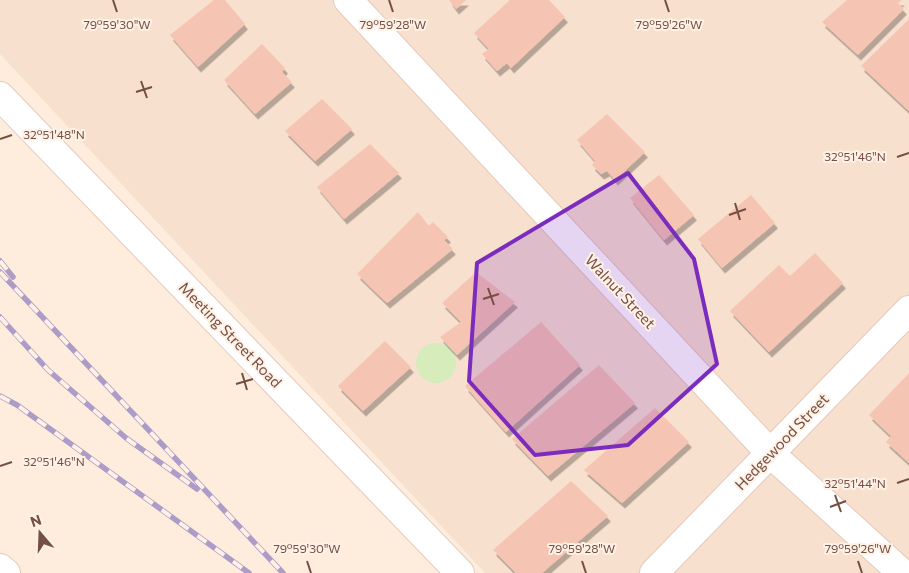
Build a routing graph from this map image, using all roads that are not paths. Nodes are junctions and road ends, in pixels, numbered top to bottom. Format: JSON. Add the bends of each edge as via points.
{"nodes":[{"id":1,"x":348,"y":0,"type":"edge"},
{"id":2,"x":0,"y":96,"type":"edge"},
{"id":3,"x":909,"y":310,"type":"edge"},
{"id":4,"x":771,"y":454,"type":"junction"},
{"id":5,"x":0,"y":568,"type":"edge"},
{"id":6,"x":6,"y":573,"type":"edge"},
{"id":7,"x":460,"y":573,"type":"edge"},
{"id":8,"x":654,"y":573,"type":"edge"},
{"id":9,"x":902,"y":573,"type":"edge"}],
"edges":[{"from":1,"to":4,"type":"street","name":"Walnut Street"},
{"from":2,"to":7,"type":"street","name":"Meeting Street Road"},
{"from":3,"to":4,"type":"street","name":"Hedgewood Street"},
{"from":4,"to":8,"type":"street","name":"Hedgewood Street"},
{"from":4,"to":9,"type":"street","name":"Walnut Street"},
{"from":5,"to":6,"type":"street"}]}
